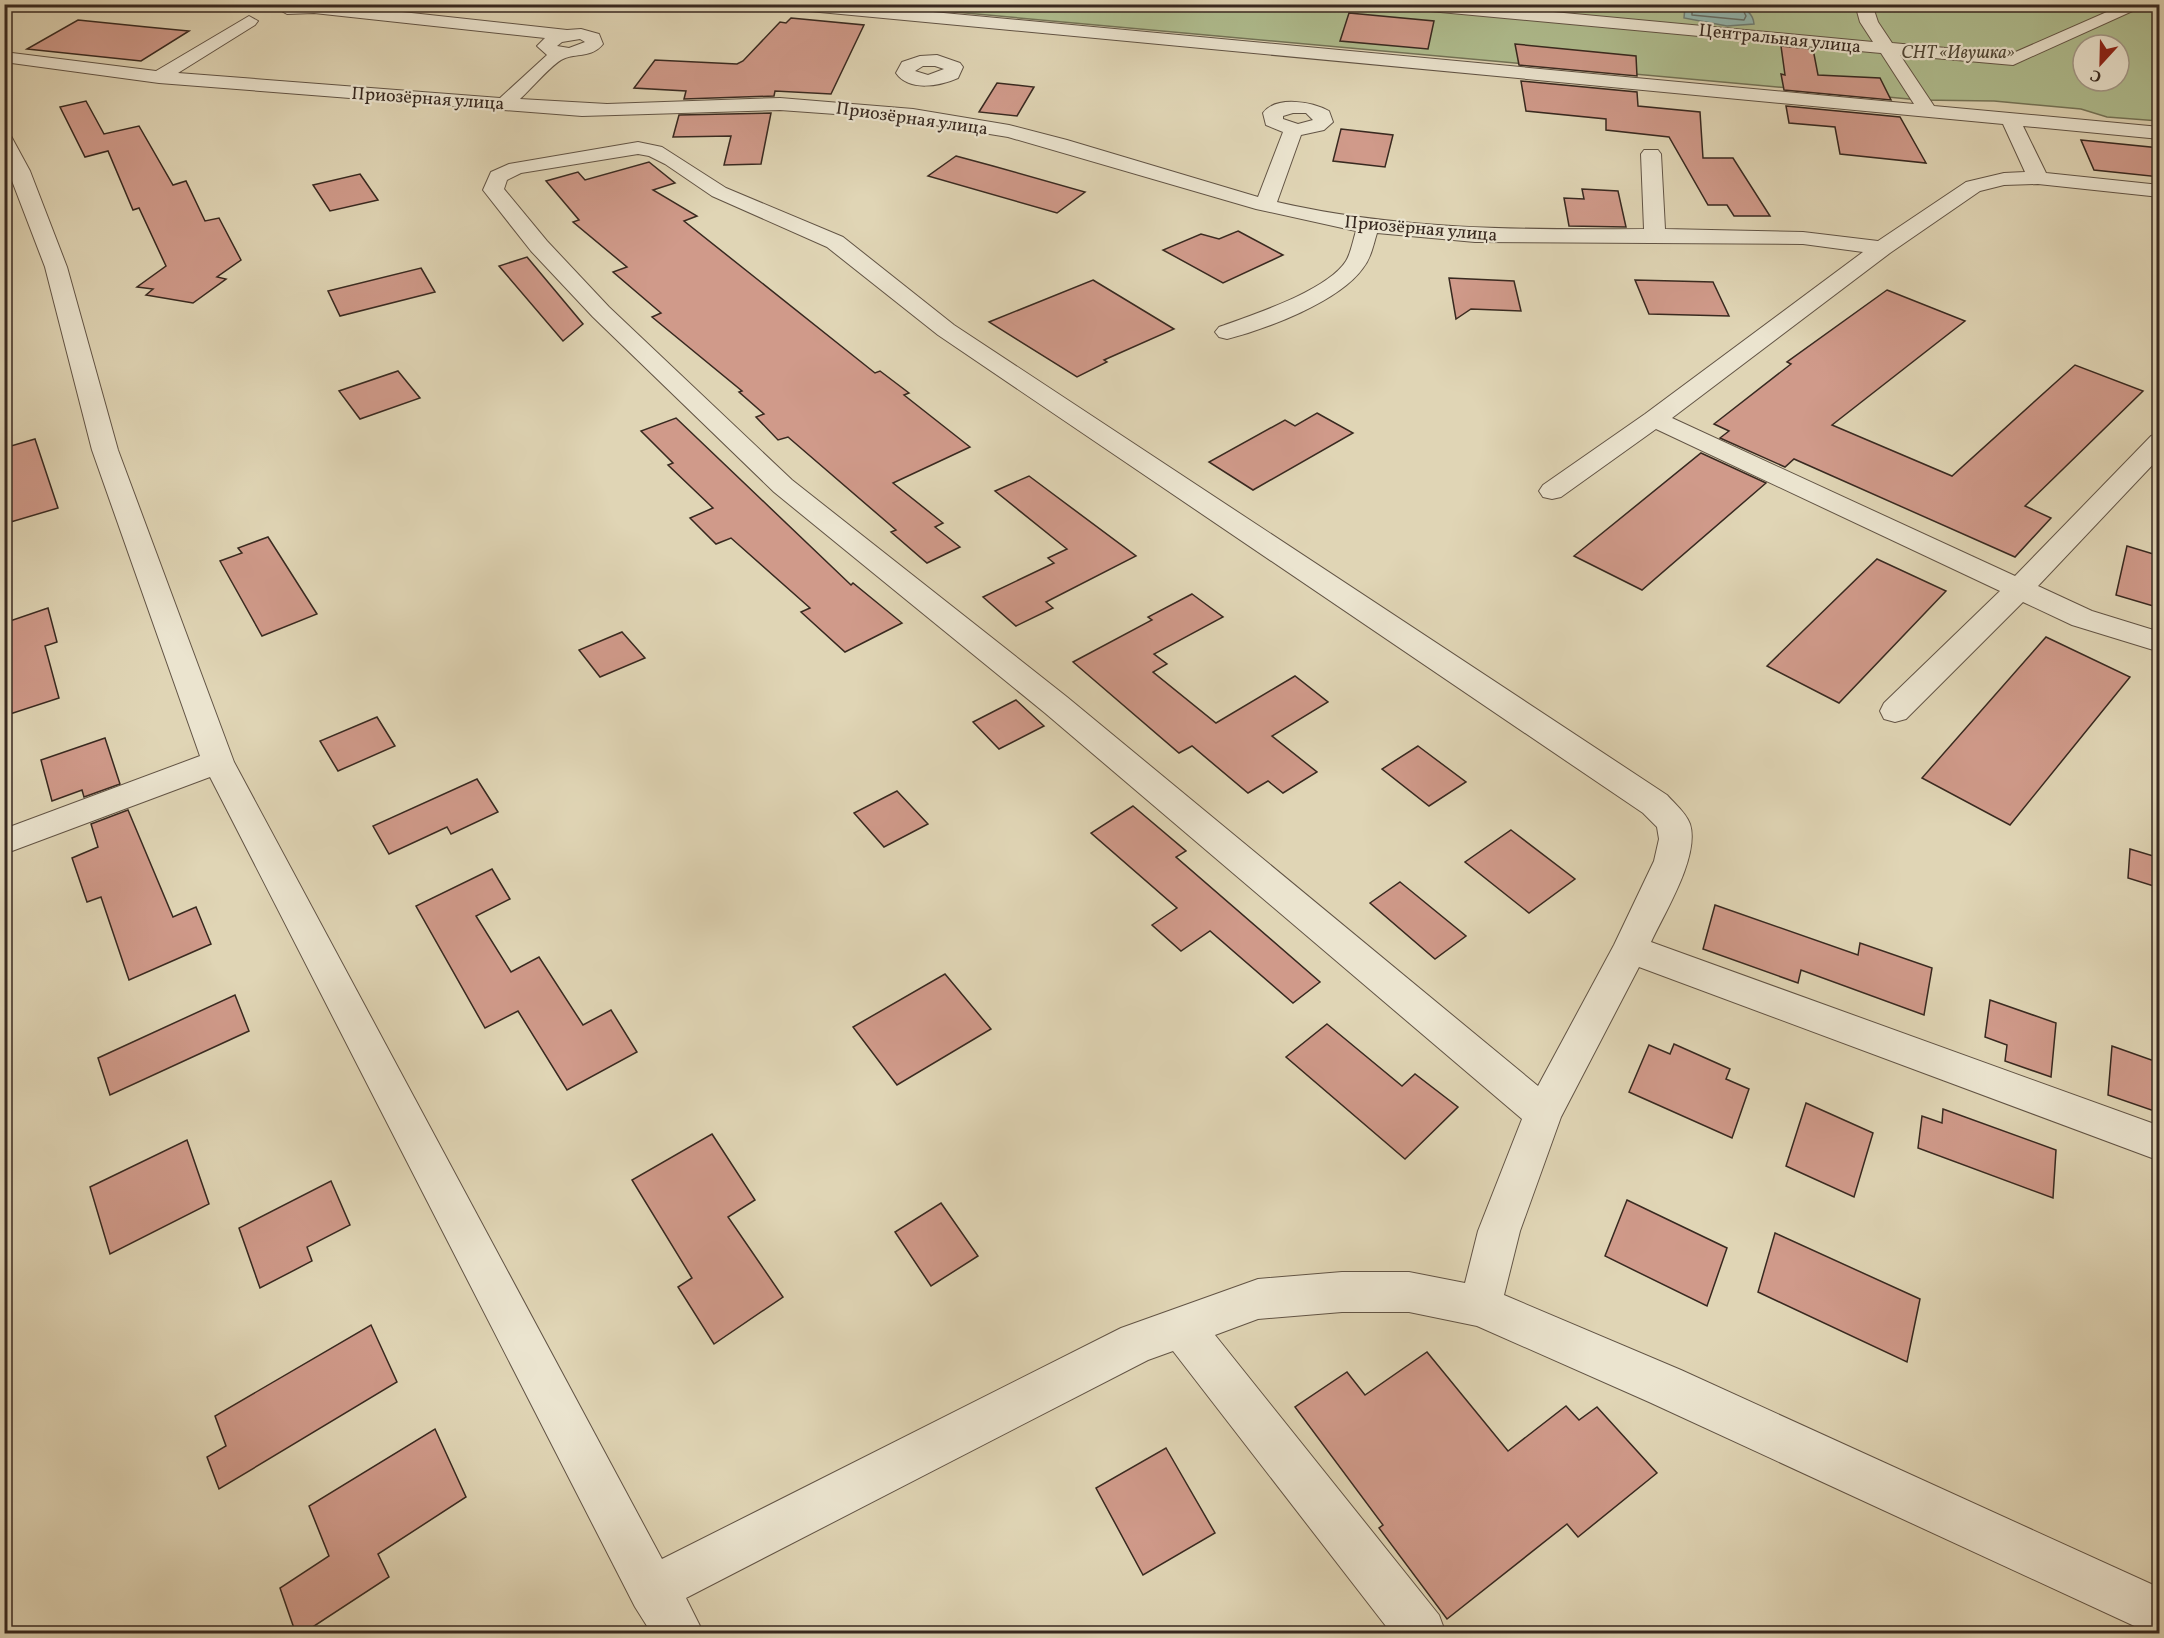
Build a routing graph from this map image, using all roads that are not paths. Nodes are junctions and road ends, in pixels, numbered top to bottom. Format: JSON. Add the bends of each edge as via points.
{"nodes":[{"id":1,"x":788,"y":4,"type":"edge"},
{"id":2,"x":1408,"y":4,"type":"edge"},
{"id":3,"x":1863,"y":4,"type":"edge"},
{"id":4,"x":2101,"y":4,"type":"edge"},
{"id":5,"x":2140,"y":4,"type":"edge"},
{"id":6,"x":1584,"y":12,"type":"edge"},
{"id":7,"x":2123,"y":12,"type":"junction"},
{"id":8,"x":269,"y":13,"type":"edge"},
{"id":9,"x":1886,"y":49,"type":"junction"},
{"id":10,"x":4,"y":57,"type":"edge"},
{"id":11,"x":159,"y":77,"type":"junction"},
{"id":12,"x":922,"y":80,"type":"dead end"},
{"id":13,"x":504,"y":104,"type":"junction"},
{"id":14,"x":1928,"y":111,"type":"junction"},
{"id":15,"x":900,"y":113,"type":"junction"},
{"id":16,"x":2010,"y":119,"type":"junction"},
{"id":17,"x":1294,"y":129,"type":"dead end"},
{"id":18,"x":2160,"y":133,"type":"edge"},
{"id":19,"x":4,"y":140,"type":"edge"},
{"id":20,"x":1652,"y":154,"type":"dead end"},
{"id":21,"x":2038,"y":178,"type":"junction"},
{"id":22,"x":2160,"y":191,"type":"edge"},
{"id":23,"x":1265,"y":205,"type":"junction"},
{"id":24,"x":1368,"y":226,"type":"junction"},
{"id":25,"x":1655,"y":235,"type":"junction"},
{"id":26,"x":1882,"y":248,"type":"junction"},
{"id":27,"x":1227,"y":332,"type":"dead end"},
{"id":28,"x":1654,"y":419,"type":"junction"},
{"id":29,"x":2160,"y":441,"type":"edge"},
{"id":30,"x":1552,"y":491,"type":"dead end"},
{"id":31,"x":2019,"y":589,"type":"junction"},
{"id":32,"x":2160,"y":642,"type":"edge"},
{"id":33,"x":1895,"y":711,"type":"dead end"},
{"id":34,"x":218,"y":762,"type":"junction"},
{"id":35,"x":4,"y":842,"type":"edge"},
{"id":36,"x":1630,"y":950,"type":"junction"},
{"id":37,"x":1543,"y":1114,"type":"junction"},
{"id":38,"x":2160,"y":1144,"type":"edge"},
{"id":39,"x":1480,"y":1306,"type":"junction"},
{"id":40,"x":1181,"y":1327,"type":"junction"},
{"id":41,"x":652,"y":1590,"type":"junction"},
{"id":42,"x":2160,"y":1613,"type":"edge"},
{"id":43,"x":1422,"y":1632,"type":"edge"},
{"id":44,"x":680,"y":1634,"type":"edge"}],
"edges":[{"from":1,"to":14,"type":"street"},
{"from":2,"to":6,"type":"street","name":"Центральная улица"},
{"from":3,"to":9,"type":"street"},
{"from":4,"to":7,"type":"street"},
{"from":5,"to":7,"type":"street","name":"Центральная улица"},
{"from":6,"to":9,"type":"street","name":"Центральная улица"},
{"from":7,"to":9,"type":"street","name":"Центральная улица","via":[[2013,60]]},
{"from":8,"to":11,"type":"street"},
{"from":8,"to":13,"type":"street","via":[[314,8],[562,44]]},
{"from":9,"to":14,"type":"street"},
{"from":10,"to":11,"type":"street","name":"Приозёрная улица"},
{"from":11,"to":13,"type":"street","name":"Приозёрная улица"},
{"from":12,"to":15,"type":"street"},
{"from":13,"to":15,"type":"street","name":"Приозёрная улица","via":[[636,111],[780,104]]},
{"from":14,"to":16,"type":"street"},
{"from":15,"to":23,"type":"street","name":"Приозёрная улица","via":[[1023,136]]},
{"from":16,"to":18,"type":"street"},
{"from":16,"to":21,"type":"street"},
{"from":17,"to":23,"type":"street"},
{"from":19,"to":34,"type":"street","via":[[20,171],[56,267],[105,450]]},
{"from":20,"to":25,"type":"street"},
{"from":21,"to":22,"type":"street"},
{"from":21,"to":26,"type":"street","via":[[2004,179],[1973,186]]},
{"from":23,"to":24,"type":"street","name":"Приозёрная улица"},
{"from":24,"to":25,"type":"street","name":"Приозёрная улица","via":[[1511,236]]},
{"from":24,"to":27,"type":"street","via":[[1355,265],[1338,282],[1282,311]]},
{"from":25,"to":26,"type":"street","name":"Приозёрная улица","via":[[1806,238]]},
{"from":26,"to":28,"type":"street"},
{"from":28,"to":30,"type":"street"},
{"from":28,"to":31,"type":"street"},
{"from":29,"to":31,"type":"street"},
{"from":31,"to":32,"type":"street","via":[[2082,618]]},
{"from":31,"to":33,"type":"street"},
{"from":34,"to":35,"type":"street"},
{"from":34,"to":41,"type":"street"},
{"from":36,"to":37,"type":"street"},
{"from":36,"to":37,"type":"street","via":[[1671,861],[1676,839],[1673,823],[1655,804],[946,330],[835,242],[719,192],[655,151],[638,148],[516,168],[498,176],[493,190],[539,246],[601,312],[783,486],[1056,705]]},
{"from":36,"to":38,"type":"street"},
{"from":37,"to":39,"type":"street","via":[[1499,1231]]},
{"from":39,"to":40,"type":"street","via":[[1409,1293],[1342,1292],[1258,1299]]},
{"from":39,"to":42,"type":"street"},
{"from":40,"to":41,"type":"street","via":[[1136,1343]]},
{"from":40,"to":43,"type":"street"},
{"from":41,"to":44,"type":"street"}]}
